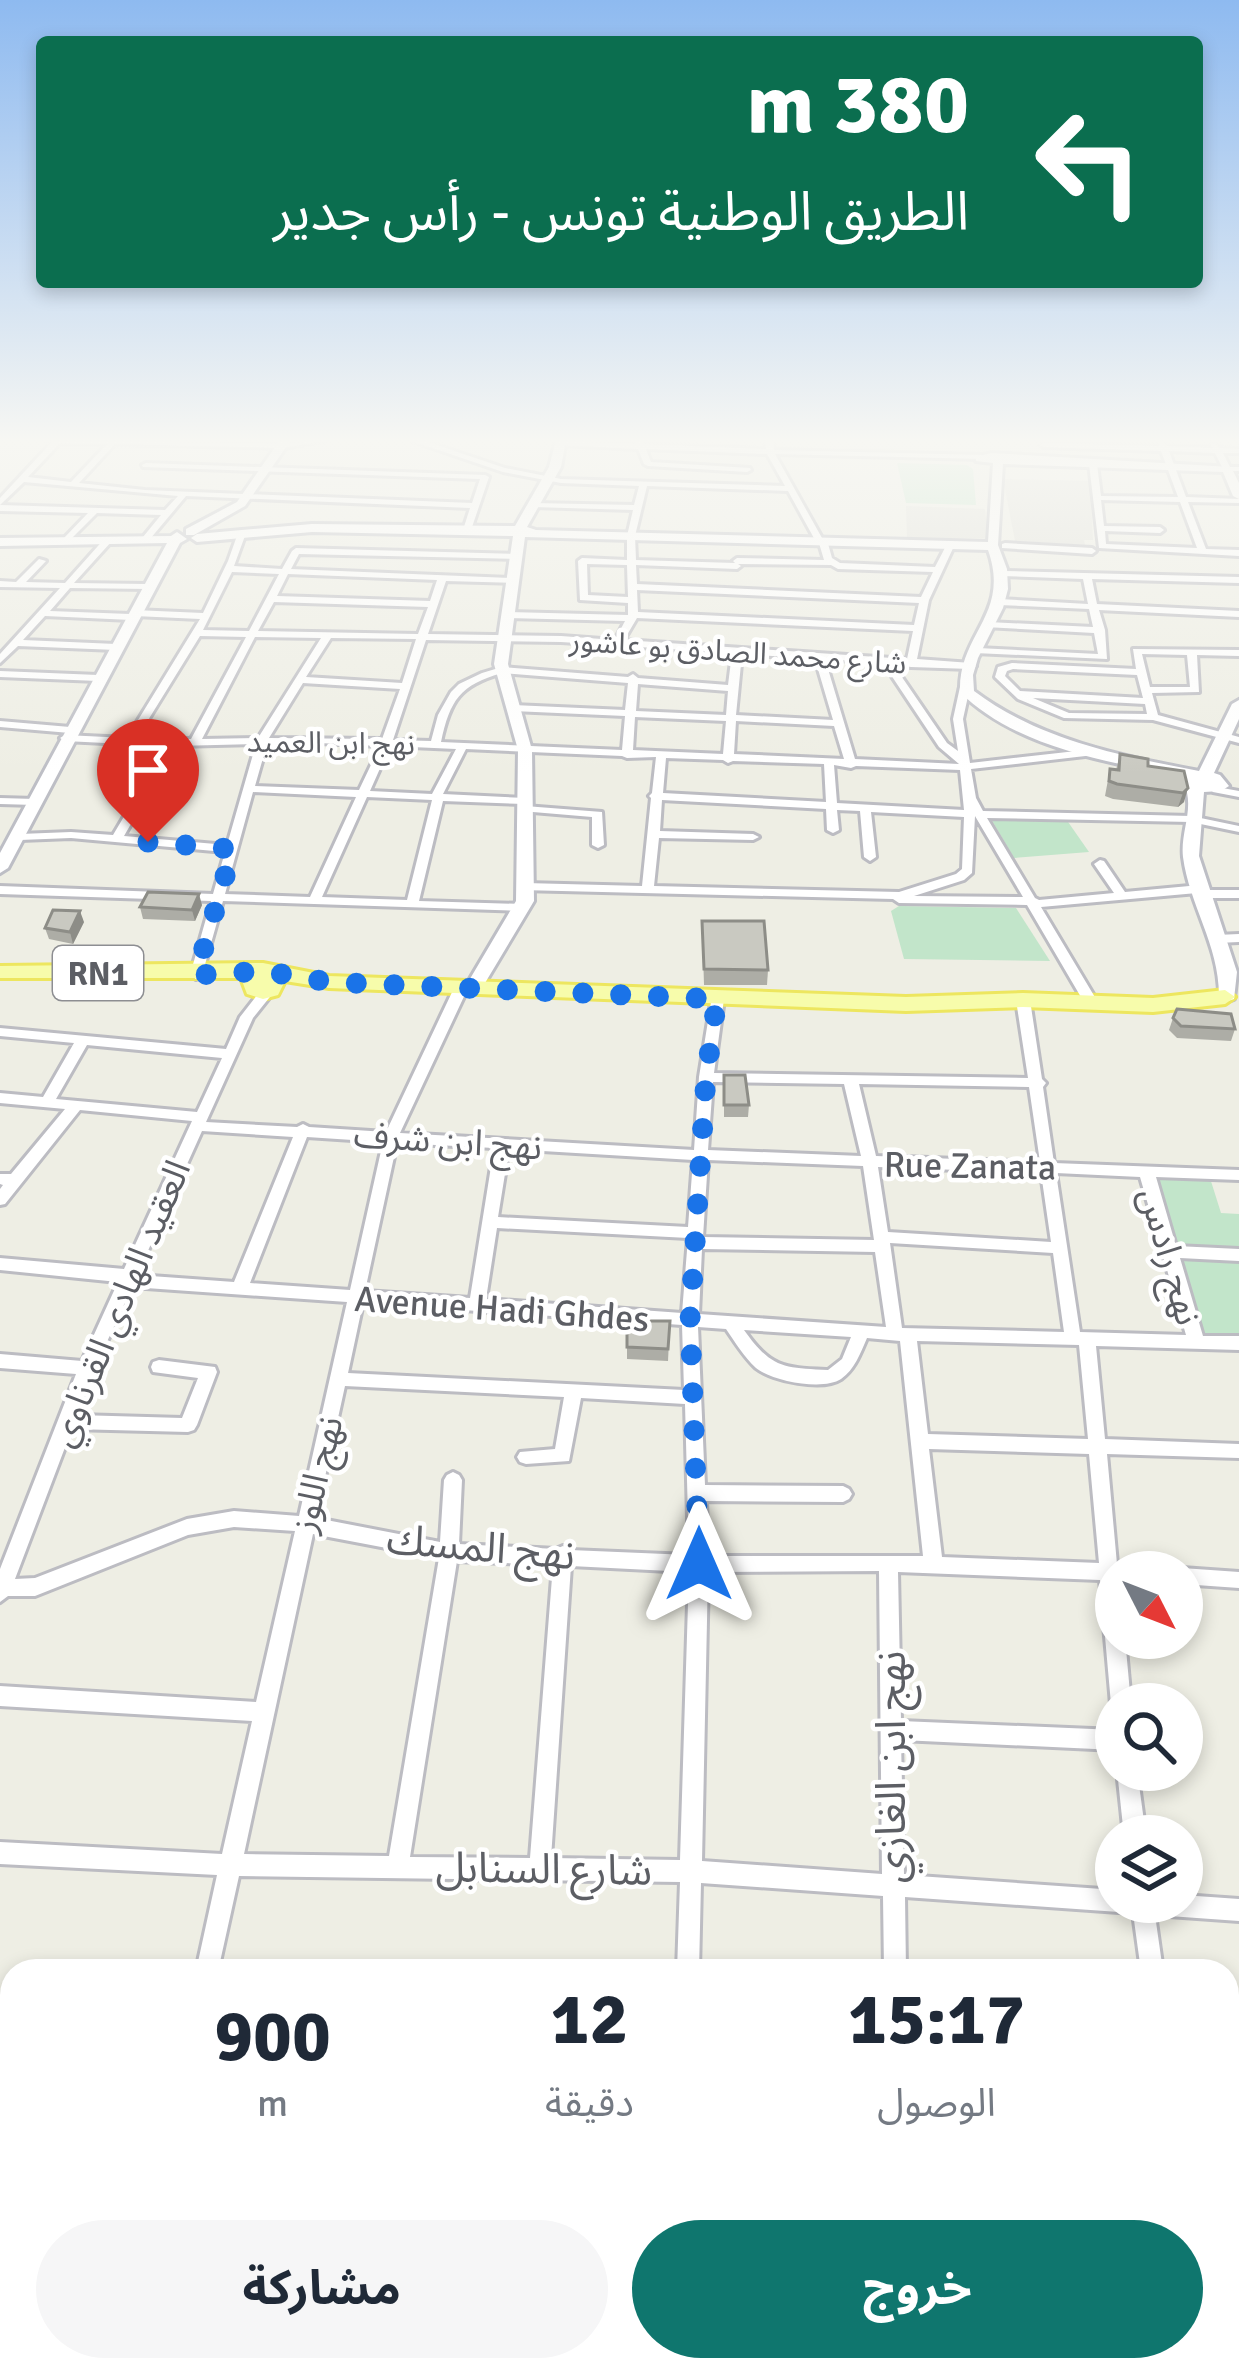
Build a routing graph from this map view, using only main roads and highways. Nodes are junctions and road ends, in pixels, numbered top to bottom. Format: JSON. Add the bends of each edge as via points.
{"nodes":[{"id":1,"x":0,"y":972,"type":"edge"},
{"id":2,"x":1232,"y":1001,"type":"edge"}],
"edges":[{"from":1,"to":2,"type":"main road","number":"RN1","via":[[906,1004]]}]}
